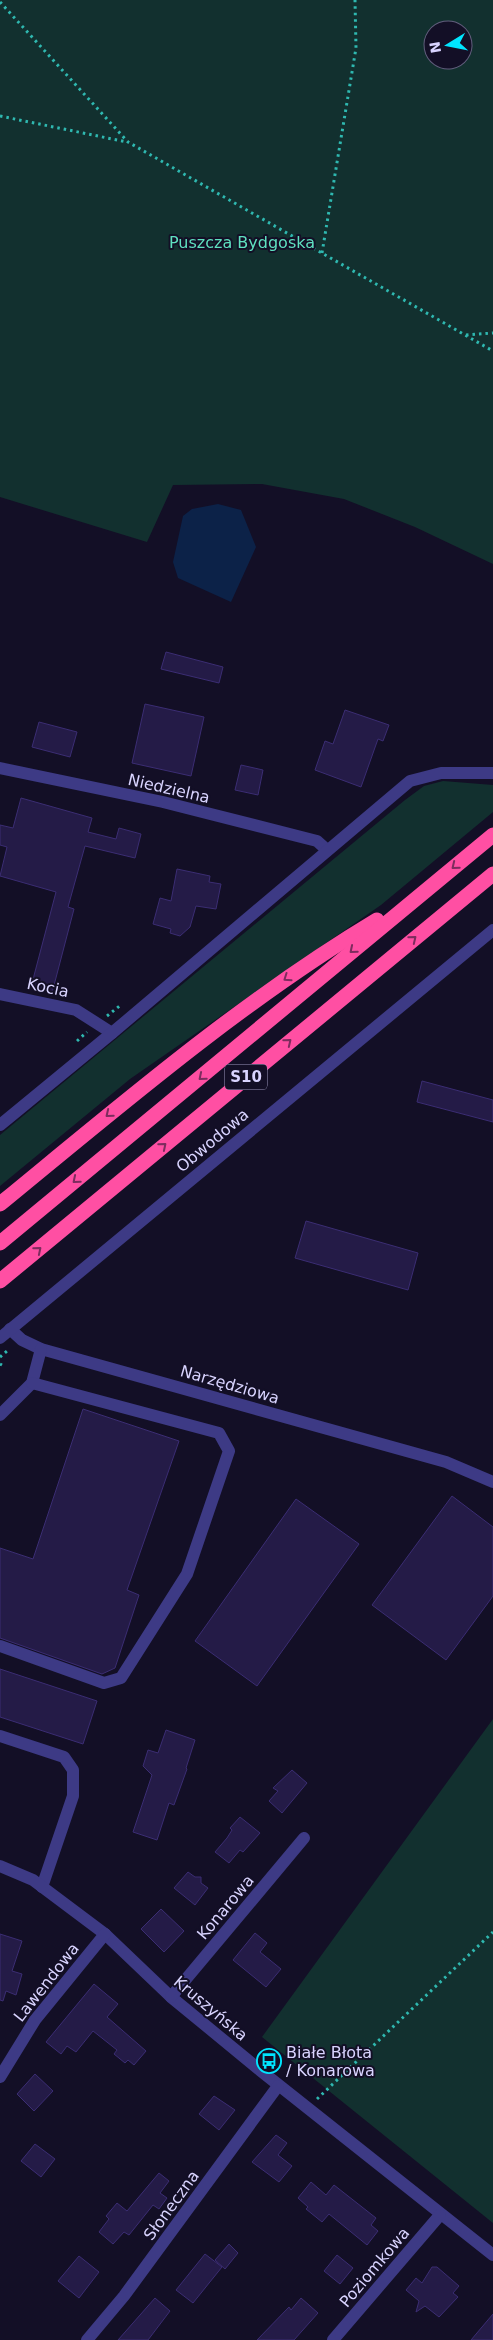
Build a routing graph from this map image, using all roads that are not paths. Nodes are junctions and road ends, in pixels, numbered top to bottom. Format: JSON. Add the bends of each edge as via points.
{"nodes":[{"id":1,"x":0,"y":768,"type":"edge"},
{"id":2,"x":493,"y":773,"type":"edge"},
{"id":3,"x":493,"y":835,"type":"edge"},
{"id":4,"x":327,"y":850,"type":"junction"},
{"id":5,"x":493,"y":874,"type":"edge"},
{"id":6,"x":417,"y":896,"type":"junction"},
{"id":7,"x":493,"y":930,"type":"edge"},
{"id":8,"x":0,"y":994,"type":"edge"},
{"id":9,"x":112,"y":1034,"type":"junction"},
{"id":10,"x":0,"y":1125,"type":"edge"},
{"id":11,"x":0,"y":1204,"type":"edge"},
{"id":12,"x":0,"y":1243,"type":"edge"},
{"id":13,"x":0,"y":1281,"type":"edge"},
{"id":14,"x":10,"y":1329,"type":"junction"},
{"id":15,"x":0,"y":1338,"type":"edge"},
{"id":16,"x":42,"y":1349,"type":"junction"},
{"id":17,"x":32,"y":1383,"type":"junction"},
{"id":18,"x":0,"y":1415,"type":"edge"},
{"id":19,"x":493,"y":1482,"type":"edge"},
{"id":20,"x":0,"y":1646,"type":"edge"},
{"id":21,"x":0,"y":1736,"type":"edge"},
{"id":22,"x":304,"y":1838,"type":"dead end"},
{"id":23,"x":0,"y":1866,"type":"edge"},
{"id":24,"x":42,"y":1887,"type":"junction"},
{"id":25,"x":105,"y":1934,"type":"junction"},
{"id":26,"x":171,"y":1997,"type":"junction"},
{"id":27,"x":0,"y":2077,"type":"edge"},
{"id":28,"x":278,"y":2086,"type":"junction"},
{"id":29,"x":440,"y":2215,"type":"junction"},
{"id":30,"x":493,"y":2255,"type":"edge"},
{"id":31,"x":87,"y":2340,"type":"edge"},
{"id":32,"x":333,"y":2340,"type":"edge"}],
"edges":[{"from":1,"to":4,"type":"street","name":"Niedzielna","via":[[163,802],[308,838],[318,841]]},
{"from":2,"to":4,"type":"street","via":[[440,773],[410,781]]},
{"from":3,"to":6,"type":"highway","number":"S10","one_way":true},
{"from":4,"to":9,"type":"street"},
{"from":13,"to":5,"type":"highway","number":"S10","one_way":true},
{"from":6,"to":11,"type":"highway","one_way":true,"via":[[330,948],[243,1010],[147,1083]]},
{"from":6,"to":12,"type":"highway","number":"S10","one_way":true},
{"from":7,"to":14,"type":"street","name":"Obwodowa"},
{"from":8,"to":9,"type":"street","name":"Kocia","via":[[76,1010]]},
{"from":9,"to":10,"type":"street"},
{"from":14,"to":15,"type":"street","name":"Obwodowa"},
{"from":14,"to":16,"type":"street","name":"Narzędziowa","via":[[22,1340]]},
{"from":16,"to":17,"type":"street"},
{"from":16,"to":19,"type":"street","name":"Narzędziowa","via":[[446,1462]]},
{"from":17,"to":18,"type":"street"},
{"from":17,"to":20,"type":"street","via":[[219,1433],[229,1451],[187,1574],[120,1678],[104,1683]]},
{"from":21,"to":24,"type":"street","via":[[64,1756],[73,1770],[73,1796]]},
{"from":22,"to":26,"type":"street","name":"Konarowa"},
{"from":23,"to":24,"type":"street","name":"Kruszyńska"},
{"from":24,"to":25,"type":"street","name":"Kruszyńska"},
{"from":25,"to":26,"type":"street","name":"Kruszyńska"},
{"from":25,"to":27,"type":"street","name":"Lawendowa","via":[[35,2020]]},
{"from":26,"to":28,"type":"street","name":"Kruszyńska"},
{"from":28,"to":29,"type":"street","name":"Kruszyńska"},
{"from":28,"to":31,"type":"street","name":"Słoneczna","via":[[124,2296]]},
{"from":29,"to":30,"type":"street","name":"Kruszyńska"},
{"from":29,"to":32,"type":"street","name":"Poziomkowa"}]}
